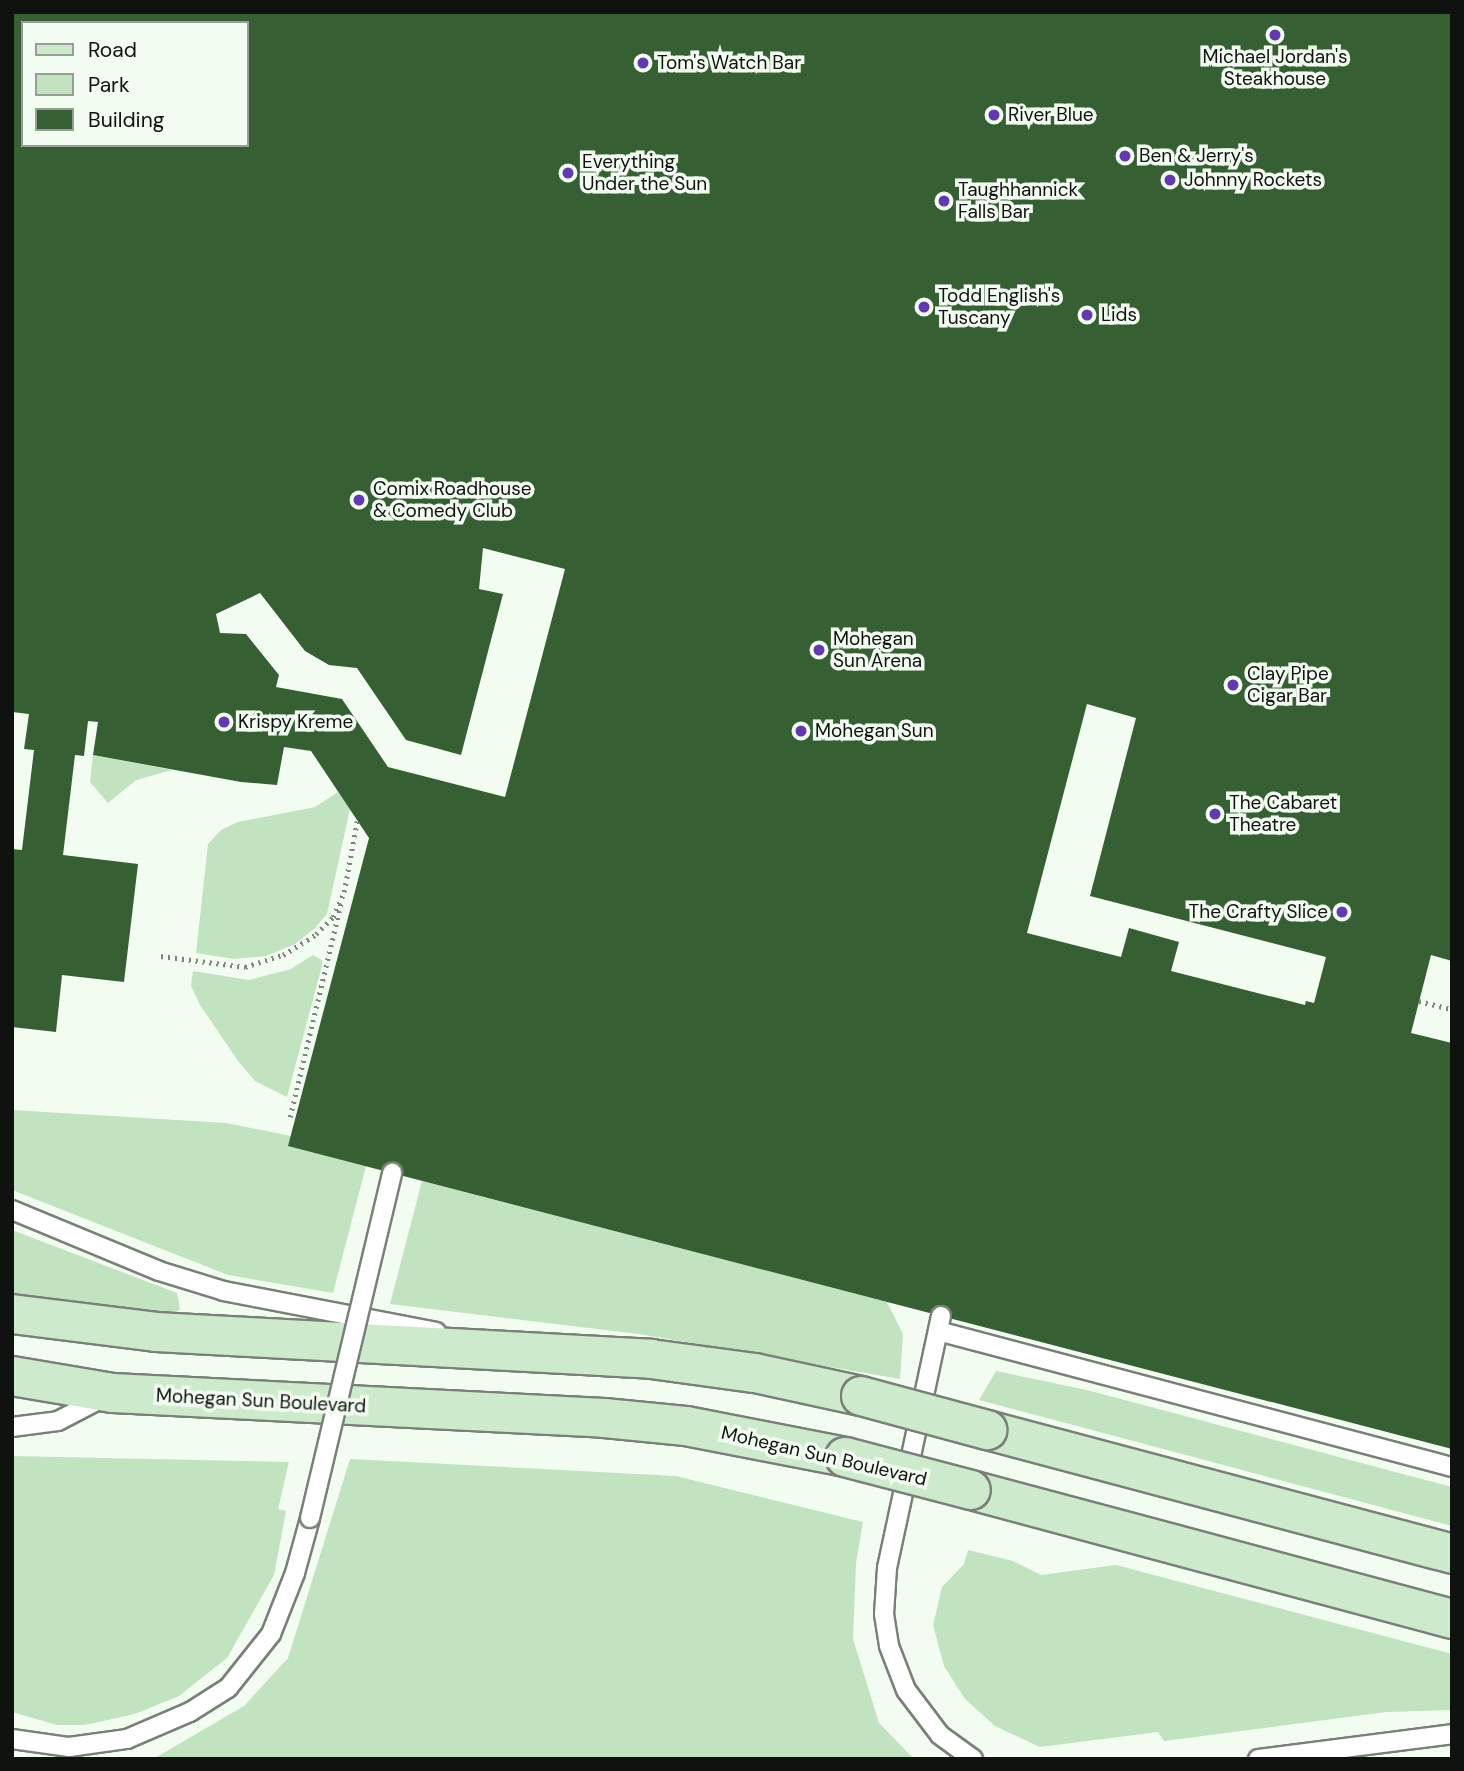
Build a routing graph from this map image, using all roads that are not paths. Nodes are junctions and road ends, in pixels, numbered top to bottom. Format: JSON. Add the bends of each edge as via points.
{"nodes":[{"id":1,"x":391,"y":1173,"type":"dead end"},
{"id":2,"x":12,"y":1210,"type":"edge"},
{"id":3,"x":12,"y":1314,"type":"edge"},
{"id":4,"x":493,"y":1348,"type":"junction"},
{"id":5,"x":12,"y":1376,"type":"edge"},
{"id":6,"x":113,"y":1393,"type":"junction"},
{"id":7,"x":12,"y":1427,"type":"edge"},
{"id":8,"x":1452,"y":1467,"type":"edge"},
{"id":9,"x":1452,"y":1554,"type":"edge"},
{"id":10,"x":1452,"y":1619,"type":"edge"},
{"id":11,"x":1452,"y":1734,"type":"edge"},
{"id":12,"x":12,"y":1739,"type":"edge"},
{"id":13,"x":973,"y":1759,"type":"edge"},
{"id":14,"x":1258,"y":1759,"type":"edge"}],
"edges":[{"from":1,"to":12,"type":"lane","bridge":true,"via":[[310,1518],[271,1634],[244,1673],[221,1693],[190,1712],[127,1738],[69,1747]]},
{"from":2,"to":4,"type":"lane","via":[[159,1270],[224,1291],[358,1314]]},
{"from":3,"to":4,"type":"main road","via":[[156,1332]]},
{"from":4,"to":9,"type":"main road","bridge":true,"via":[[702,1365],[861,1396]]},
{"from":5,"to":6,"type":"main road","name":"Mohegan Sun Boulevard"},
{"from":6,"to":7,"type":"lane","via":[[58,1420]]},
{"from":6,"to":10,"type":"main road","name":"Mohegan Sun Boulevard","bridge":true,"via":[[686,1426],[845,1457]]},
{"from":8,"to":13,"type":"lane","via":[[939,1323],[887,1568],[884,1614],[889,1646],[906,1690],[940,1735]]},
{"from":11,"to":14,"type":"lane"}]}
